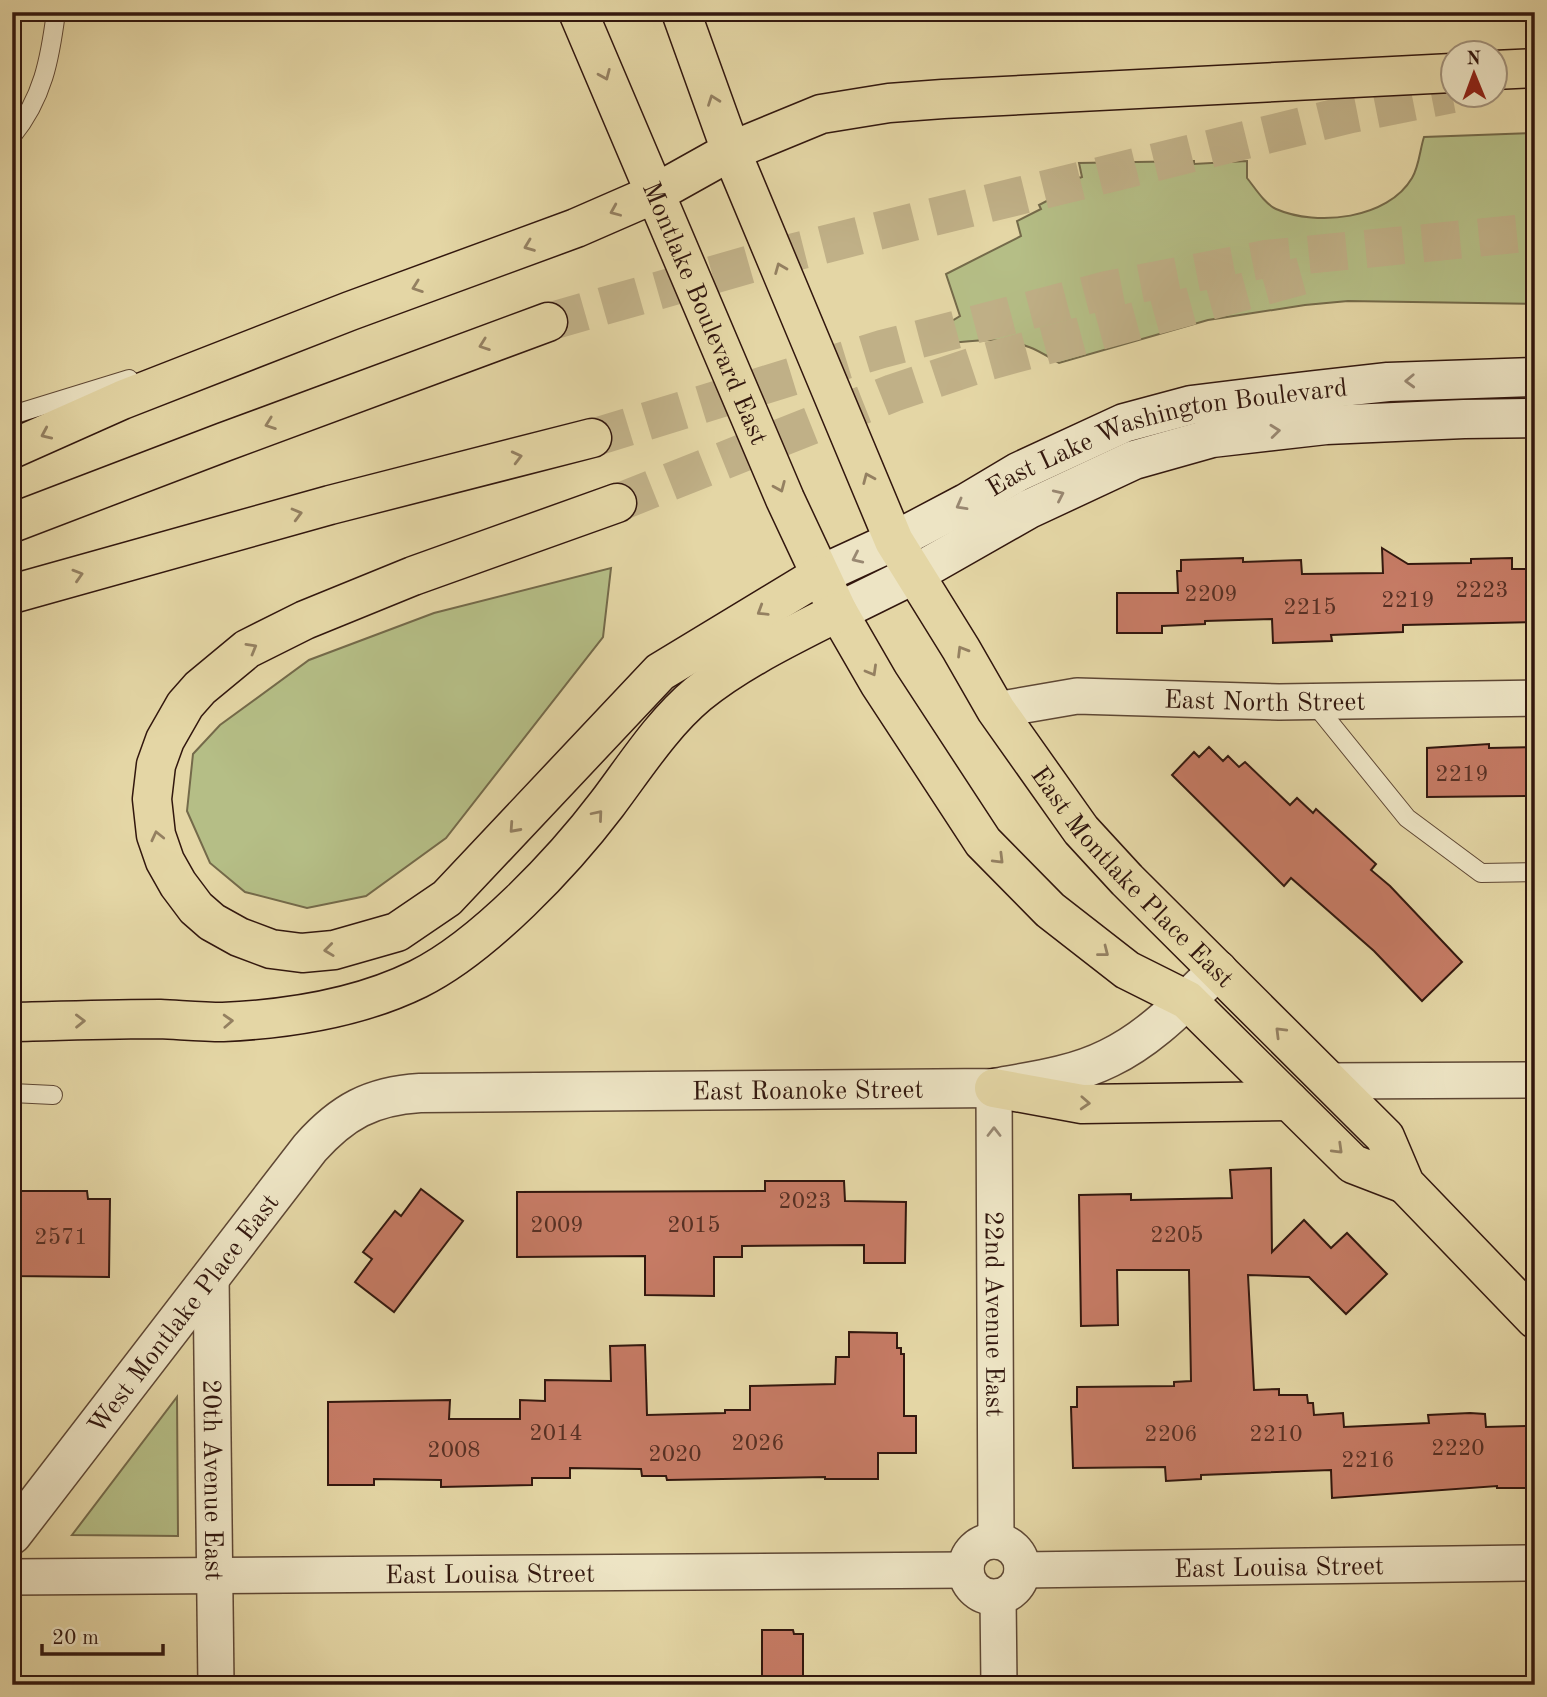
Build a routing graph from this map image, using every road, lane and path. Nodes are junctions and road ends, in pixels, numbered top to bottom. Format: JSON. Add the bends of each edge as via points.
{"nodes":[{"id":1,"x":55,"y":12,"type":"edge"},
{"id":2,"x":578,"y":12,"type":"edge"},
{"id":3,"x":681,"y":12,"type":"edge"},
{"id":4,"x":1535,"y":68,"type":"edge"},
{"id":5,"x":1508,"y":70,"type":"edge"},
{"id":6,"x":1438,"y":74,"type":"edge"},
{"id":7,"x":12,"y":136,"type":"edge"},
{"id":8,"x":732,"y":151,"type":"junction"},
{"id":9,"x":654,"y":194,"type":"junction"},
{"id":10,"x":350,"y":311,"type":"junction"},
{"id":11,"x":548,"y":322,"type":"tunnel mouth"},
{"id":12,"x":1535,"y":377,"type":"edge"},
{"id":13,"x":12,"y":415,"type":"edge"},
{"id":14,"x":1535,"y":418,"type":"edge"},
{"id":15,"x":592,"y":438,"type":"tunnel mouth"},
{"id":16,"x":12,"y":449,"type":"edge"},
{"id":17,"x":617,"y":503,"type":"tunnel mouth"},
{"id":18,"x":12,"y":523,"type":"edge"},
{"id":19,"x":894,"y":541,"type":"junction"},
{"id":20,"x":820,"y":575,"type":"junction"},
{"id":21,"x":913,"y":575,"type":"junction"},
{"id":22,"x":12,"y":594,"type":"edge"},
{"id":23,"x":838,"y":612,"type":"junction"},
{"id":24,"x":1535,"y":698,"type":"edge"},
{"id":25,"x":1313,"y":702,"type":"junction"},
{"id":26,"x":996,"y":710,"type":"junction"},
{"id":27,"x":1535,"y":872,"type":"edge"},
{"id":28,"x":1218,"y":970,"type":"junction"},
{"id":29,"x":1186,"y":1000,"type":"junction"},
{"id":30,"x":12,"y":1022,"type":"edge"},
{"id":31,"x":1535,"y":1080,"type":"edge"},
{"id":32,"x":1328,"y":1081,"type":"junction"},
{"id":33,"x":994,"y":1088,"type":"junction"},
{"id":34,"x":12,"y":1093,"type":"edge"},
{"id":35,"x":53,"y":1095,"type":"dead end"},
{"id":36,"x":1289,"y":1101,"type":"junction"},
{"id":37,"x":363,"y":1105,"type":"joint"},
{"id":38,"x":1405,"y":1184,"type":"junction"},
{"id":39,"x":211,"y":1275,"type":"junction"},
{"id":40,"x":1535,"y":1319,"type":"edge"},
{"id":41,"x":12,"y":1535,"type":"edge"},
{"id":42,"x":996,"y":1541,"type":"junction"},
{"id":43,"x":1535,"y":1563,"type":"edge"},
{"id":44,"x":966,"y":1570,"type":"junction"},
{"id":45,"x":1023,"y":1570,"type":"junction"},
{"id":46,"x":215,"y":1576,"type":"junction"},
{"id":47,"x":12,"y":1577,"type":"edge"},
{"id":48,"x":998,"y":1597,"type":"junction"},
{"id":49,"x":216,"y":1685,"type":"edge"},
{"id":50,"x":999,"y":1685,"type":"edge"}],
"edges":[{"from":1,"to":7,"type":"lane","via":[[50,60],[39,93]]},
{"from":2,"to":9,"type":"main road","name":"Montlake Boulevard East","one_way":true},
{"from":8,"to":3,"type":"main road","one_way":true},
{"from":4,"to":5,"type":"main road"},
{"from":6,"to":8,"type":"main road","via":[[889,103],[821,114]]},
{"from":8,"to":9,"type":"main road"},
{"from":19,"to":8,"type":"main road","one_way":true},
{"from":9,"to":10,"type":"main road","one_way":true},
{"from":9,"to":20,"type":"main road","name":"Montlake Boulevard East","one_way":true},
{"from":10,"to":13,"type":"lane"},
{"from":10,"to":16,"type":"main road","one_way":true,"via":[[122,400]]},
{"from":11,"to":18,"type":"main road","one_way":true},
{"from":12,"to":19,"type":"main road","name":"East Lake Washington Boulevard","one_way":true,"via":[[1388,382],[1191,405],[1124,423],[1018,472]]},
{"from":21,"to":14,"type":"main road","name":"East Lake Washington Boulevard","one_way":true,"via":[[1029,509],[1134,460],[1212,438],[1326,425]]},
{"from":22,"to":15,"type":"main road","one_way":true},
{"from":20,"to":17,"type":"main road","one_way":true,"via":[[660,671],[447,898],[397,932],[334,950],[302,953],[239,937],[196,908],[165,861],[152,799],[165,740],[200,688],[247,649],[305,620]]},
{"from":19,"to":20,"type":"main road","name":"East Lake Washington Boulevard","one_way":true},
{"from":19,"to":21,"type":"main road","name":"East Montlake Place East"},
{"from":20,"to":23,"type":"main road","name":"Montlake Boulevard East"},
{"from":21,"to":23,"type":"main road","name":"East Lake Washington Boulevard"},
{"from":26,"to":21,"type":"main road","name":"East Montlake Place East","one_way":true},
{"from":23,"to":29,"type":"main road","name":"East Montlake Place East","one_way":true,"via":[[983,842],[1050,910],[1127,970]]},
{"from":30,"to":23,"type":"main road","one_way":true,"via":[[223,1022],[304,1014],[419,979],[464,950],[524,898],[698,694],[762,651]]},
{"from":24,"to":25,"type":"street","name":"East North Street"},
{"from":25,"to":26,"type":"street","name":"East North Street","via":[[1077,696]]},
{"from":25,"to":27,"type":"lane","via":[[1407,818],[1481,873]]},
{"from":26,"to":28,"type":"main road","name":"East Montlake Place East","via":[[1081,830]]},
{"from":28,"to":29,"type":"main road","name":"East Roanoke Street"},
{"from":32,"to":28,"type":"main road","name":"East Montlake Place East","one_way":true},
{"from":29,"to":33,"type":"main road","name":"East Roanoke Street","via":[[1158,1027],[1109,1058],[1054,1077]]},
{"from":29,"to":36,"type":"main road","name":"East Montlake Place East"},
{"from":31,"to":32,"type":"street"},
{"from":32,"to":38,"type":"main road","name":"East Montlake Place East","via":[[1385,1137]]},
{"from":33,"to":36,"type":"main road","one_way":true,"via":[[1082,1104]]},
{"from":33,"to":37,"type":"main road","name":"East Roanoke Street","via":[[420,1093]]},
{"from":42,"to":33,"type":"street","name":"22nd Avenue East","one_way":true},
{"from":34,"to":35,"type":"lane"},
{"from":36,"to":38,"type":"main road","name":"East Montlake Place East","one_way":true,"via":[[1353,1164]]},
{"from":37,"to":39,"type":"main road","name":"West Montlake Place East","via":[[343,1116],[310,1148]]},
{"from":38,"to":40,"type":"main road","name":"East Montlake Place East"},
{"from":39,"to":41,"type":"main road","name":"West Montlake Place East"},
{"from":39,"to":46,"type":"street","name":"20th Avenue East"},
{"from":42,"to":44,"type":"street","via":[[975,1548]]},
{"from":42,"to":45,"type":"street","via":[[1011,1546]]},
{"from":43,"to":45,"type":"street","name":"East Louisa Street"},
{"from":44,"to":46,"type":"street","name":"East Louisa Street"},
{"from":44,"to":48,"type":"street","via":[[974,1588]]},
{"from":45,"to":48,"type":"street","via":[[1014,1589]]},
{"from":46,"to":47,"type":"street","name":"East Louisa Street"},
{"from":46,"to":49,"type":"street","name":"20th Avenue East"},
{"from":48,"to":50,"type":"street"}]}
